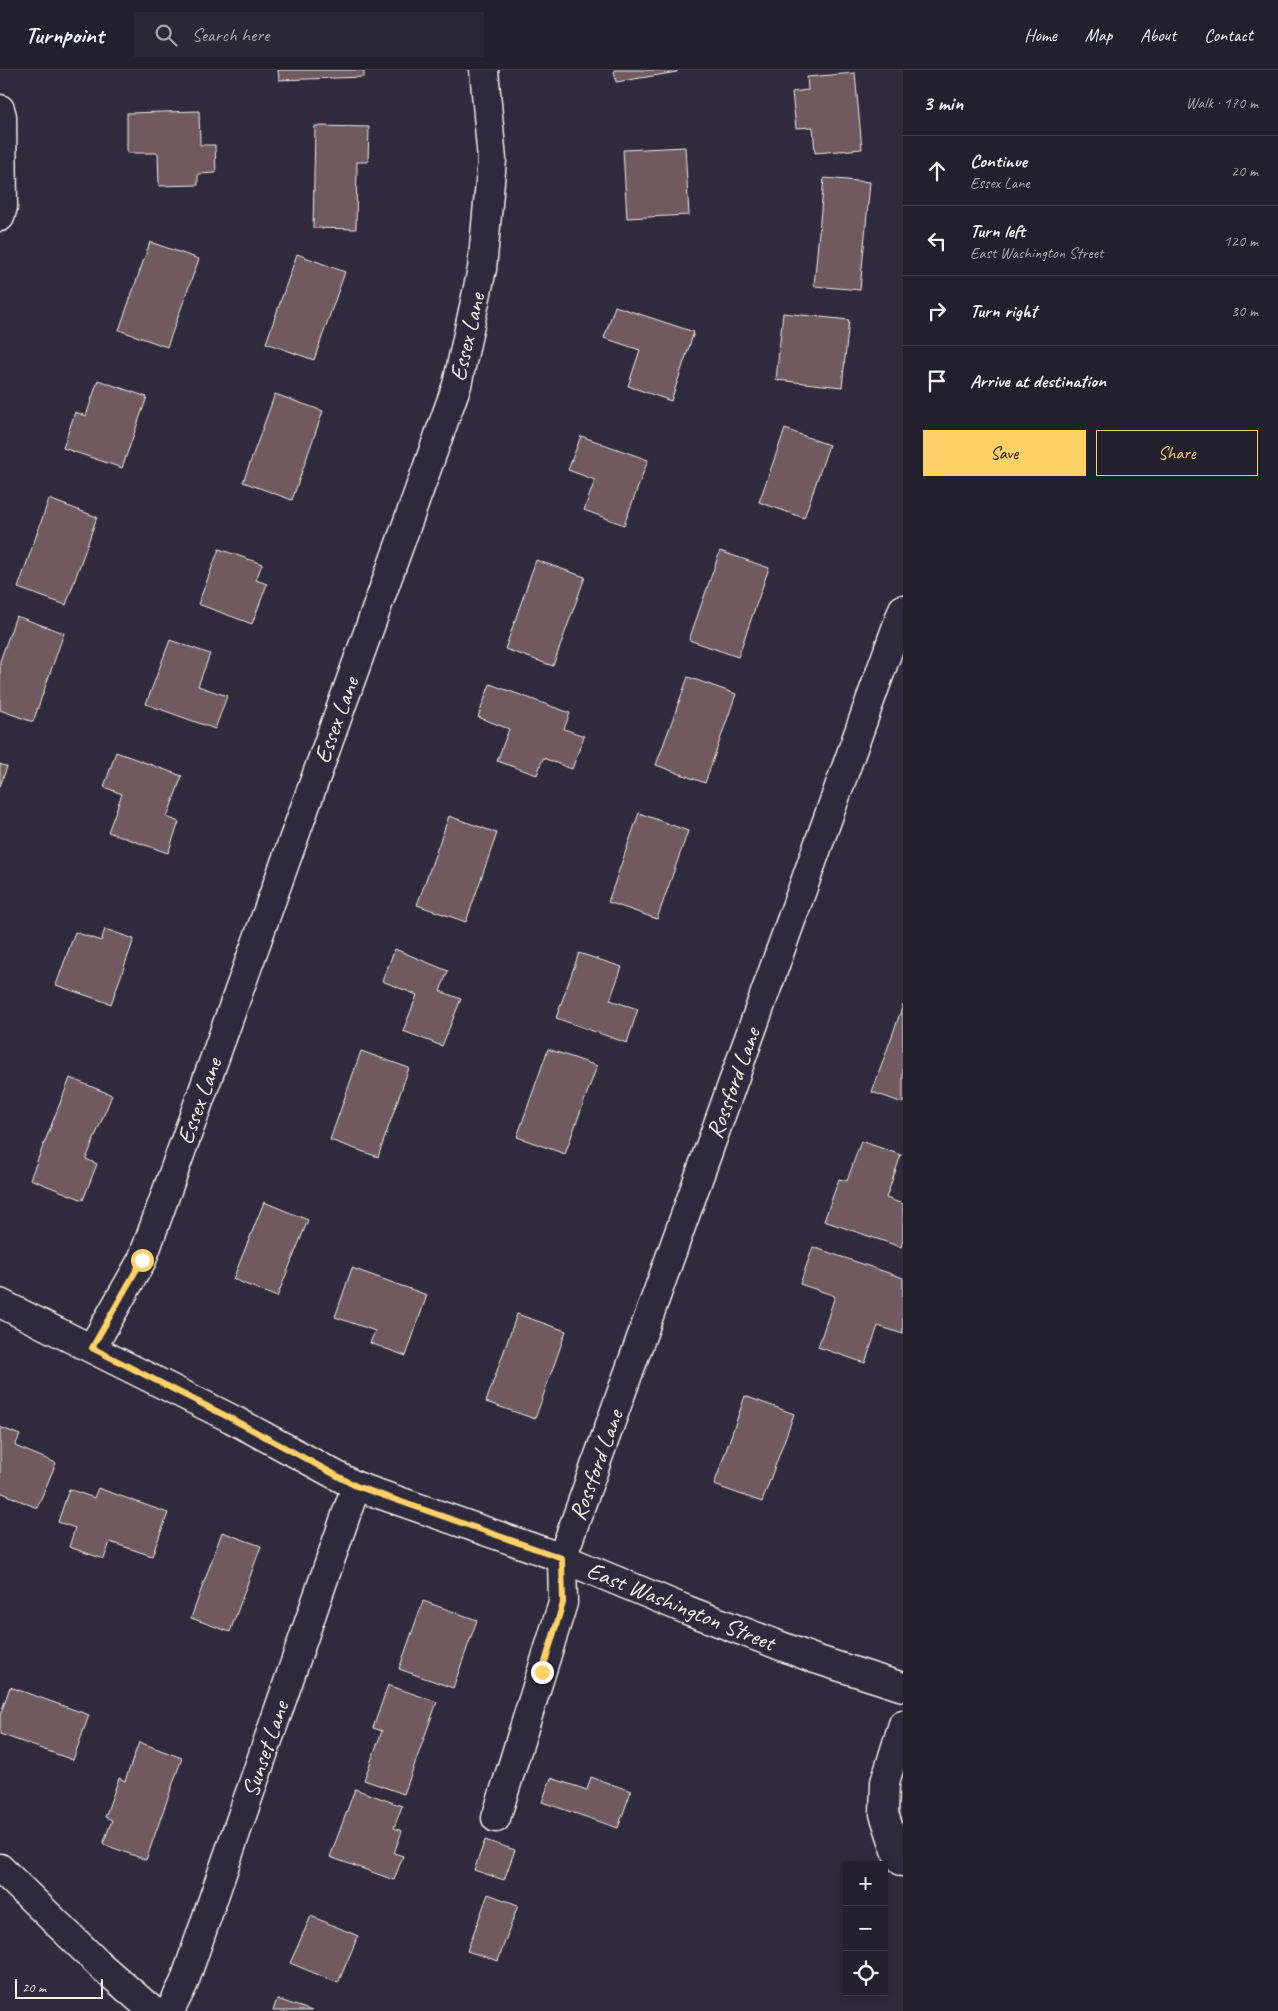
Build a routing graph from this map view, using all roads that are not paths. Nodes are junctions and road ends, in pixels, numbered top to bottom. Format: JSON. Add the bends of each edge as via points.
{"nodes":[{"id":1,"x":484,"y":70,"type":"edge"},
{"id":2,"x":0,"y":109,"type":"edge"},
{"id":3,"x":0,"y":217,"type":"edge"},
{"id":4,"x":903,"y":609,"type":"edge"},
{"id":5,"x":0,"y":1303,"type":"edge"},
{"id":6,"x":92,"y":1348,"type":"junction"},
{"id":7,"x":356,"y":1486,"type":"junction"},
{"id":8,"x":562,"y":1558,"type":"junction"},
{"id":9,"x":903,"y":1687,"type":"edge"},
{"id":10,"x":903,"y":1724,"type":"edge"},
{"id":11,"x":496,"y":1818,"type":"dead end"},
{"id":12,"x":903,"y":1862,"type":"edge"},
{"id":13,"x":0,"y":1868,"type":"edge"},
{"id":14,"x":153,"y":2011,"type":"edge"},
{"id":15,"x":170,"y":2011,"type":"edge"}],
"edges":[{"from":1,"to":6,"type":"street","name":"Essex Lane","via":[[492,160],[482,269],[457,385],[142,1260]]},
{"from":2,"to":3,"type":"street","via":[[3,207]]},
{"from":4,"to":8,"type":"street","name":"Rossford Lane"},
{"from":5,"to":6,"type":"street","name":"East Washington Street"},
{"from":6,"to":7,"type":"street","name":"East Washington Street"},
{"from":7,"to":8,"type":"street","name":"East Washington Street"},
{"from":7,"to":15,"type":"street","name":"Sunset Lane","via":[[184,1983]]},
{"from":8,"to":9,"type":"street","name":"East Washington Street","via":[[797,1652]]},
{"from":8,"to":11,"type":"street","via":[[563,1603]]},
{"from":10,"to":12,"type":"street","via":[[885,1782],[884,1814]]},
{"from":13,"to":14,"type":"street","via":[[101,1966]]}]}
